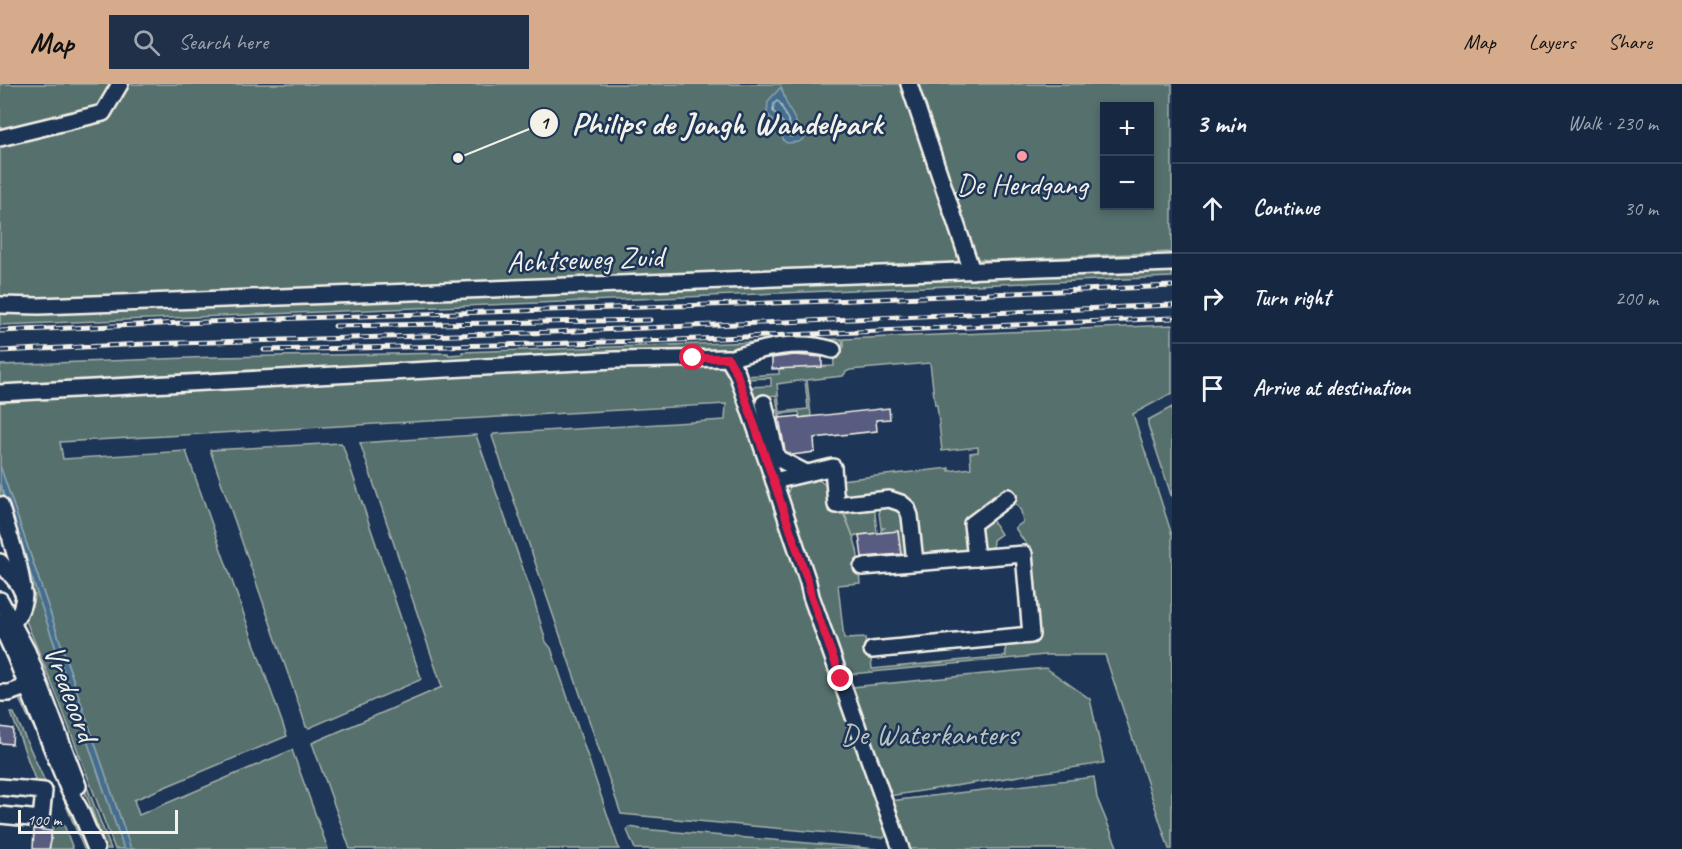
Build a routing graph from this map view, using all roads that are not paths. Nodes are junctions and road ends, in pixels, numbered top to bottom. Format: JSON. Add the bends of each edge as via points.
{"nodes":[{"id":1,"x":120,"y":84,"type":"edge"},
{"id":2,"x":909,"y":84,"type":"edge"},
{"id":3,"x":0,"y":138,"type":"edge"},
{"id":4,"x":1172,"y":263,"type":"edge"},
{"id":5,"x":972,"y":271,"type":"junction"},
{"id":6,"x":0,"y":305,"type":"edge"},
{"id":7,"x":834,"y":350,"type":"dead end"},
{"id":8,"x":729,"y":360,"type":"junction"},
{"id":9,"x":0,"y":393,"type":"edge"},
{"id":10,"x":764,"y":402,"type":"dead end"},
{"id":11,"x":806,"y":473,"type":"junction"},
{"id":12,"x":774,"y":481,"type":"junction"},
{"id":13,"x":1008,"y":497,"type":"dead end"},
{"id":14,"x":0,"y":506,"type":"edge"},
{"id":15,"x":976,"y":558,"type":"junction"},
{"id":16,"x":0,"y":562,"type":"edge"},
{"id":17,"x":915,"y":562,"type":"junction"},
{"id":18,"x":862,"y":567,"type":"dead end"},
{"id":19,"x":23,"y":591,"type":"junction"},
{"id":20,"x":0,"y":600,"type":"edge"},
{"id":21,"x":5,"y":626,"type":"edge"},
{"id":22,"x":872,"y":650,"type":"dead end"},
{"id":23,"x":33,"y":685,"type":"junction"},
{"id":24,"x":0,"y":693,"type":"edge"},
{"id":25,"x":0,"y":787,"type":"edge"},
{"id":26,"x":0,"y":815,"type":"edge"},
{"id":27,"x":96,"y":849,"type":"edge"},
{"id":28,"x":901,"y":849,"type":"edge"}],
"edges":[{"from":1,"to":3,"type":"street","via":[[103,113]]},
{"from":2,"to":5,"type":"street"},
{"from":4,"to":5,"type":"street","name":"Achtseweg Zuid"},
{"from":5,"to":6,"type":"street","name":"Achtseweg Zuid"},
{"from":7,"to":8,"type":"street","via":[[817,345],[772,347]]},
{"from":8,"to":9,"type":"street","via":[[615,360]]},
{"from":8,"to":12,"type":"street","via":[[745,383]]},
{"from":10,"to":11,"type":"street","via":[[777,458]]},
{"from":11,"to":12,"type":"street"},
{"from":11,"to":17,"type":"street","via":[[833,467],[836,505],[889,499],[901,503],[910,516]]},
{"from":12,"to":28,"type":"street"},
{"from":13,"to":15,"type":"street","via":[[972,524]]},
{"from":14,"to":19,"type":"street"},
{"from":15,"to":17,"type":"street"},
{"from":15,"to":22,"type":"street","via":[[1024,554],[1031,634]]},
{"from":16,"to":19,"type":"street"},
{"from":17,"to":18,"type":"street"},
{"from":19,"to":21,"type":"street","via":[[23,602]]},
{"from":20,"to":21,"type":"street","name":"Vredeoord"},
{"from":21,"to":23,"type":"street","name":"Vredeoord"},
{"from":23,"to":24,"type":"street"},
{"from":23,"to":27,"type":"street","name":"Vredeoord","via":[[77,783],[80,810]]},
{"from":25,"to":26,"type":"street","via":[[44,791],[41,819]]}]}
